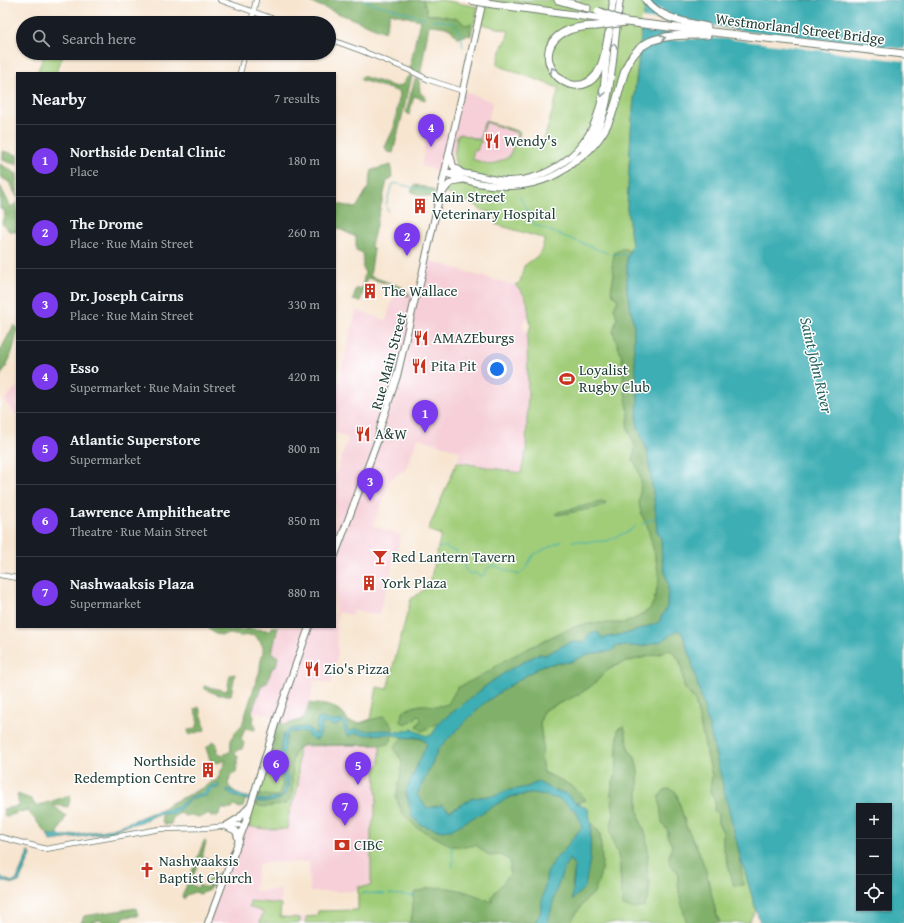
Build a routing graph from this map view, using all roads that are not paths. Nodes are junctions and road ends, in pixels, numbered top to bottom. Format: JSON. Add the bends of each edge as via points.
{"nodes":[{"id":1,"x":220,"y":0,"type":"edge"},
{"id":2,"x":256,"y":0,"type":"edge"},
{"id":3,"x":470,"y":0,"type":"edge"},
{"id":4,"x":483,"y":0,"type":"edge"},
{"id":5,"x":558,"y":0,"type":"edge"},
{"id":6,"x":572,"y":0,"type":"edge"},
{"id":7,"x":615,"y":0,"type":"edge"},
{"id":8,"x":646,"y":0,"type":"edge"},
{"id":9,"x":587,"y":8,"type":"junction"},
{"id":10,"x":254,"y":12,"type":"junction"},
{"id":11,"x":253,"y":16,"type":"edge"},
{"id":12,"x":265,"y":16,"type":"edge"},
{"id":13,"x":597,"y":18,"type":"junction"},
{"id":14,"x":626,"y":22,"type":"junction"},
{"id":15,"x":610,"y":33,"type":"junction"},
{"id":16,"x":730,"y":34,"type":"junction"},
{"id":17,"x":336,"y":42,"type":"edge"},
{"id":18,"x":902,"y":54,"type":"edge"},
{"id":19,"x":243,"y":60,"type":"edge"},
{"id":20,"x":240,"y":72,"type":"edge"},
{"id":21,"x":463,"y":92,"type":"junction"},
{"id":22,"x":450,"y":152,"type":"junction"},
{"id":23,"x":575,"y":161,"type":"junction"},
{"id":24,"x":445,"y":173,"type":"junction"},
{"id":25,"x":463,"y":177,"type":"junction"},
{"id":26,"x":440,"y":197,"type":"junction"},
{"id":27,"x":336,"y":553,"type":"edge"},
{"id":28,"x":0,"y":575,"type":"edge"},
{"id":29,"x":16,"y":578,"type":"edge"},
{"id":30,"x":309,"y":628,"type":"edge"},
{"id":31,"x":251,"y":803,"type":"junction"},
{"id":32,"x":226,"y":826,"type":"junction"},
{"id":33,"x":245,"y":826,"type":"junction"},
{"id":34,"x":0,"y":837,"type":"edge"},
{"id":35,"x":239,"y":841,"type":"junction"},
{"id":36,"x":208,"y":923,"type":"edge"}],
"edges":[{"from":1,"to":10,"type":"street"},
{"from":2,"to":10,"type":"street"},
{"from":3,"to":13,"type":"highway","bridge":true},
{"from":4,"to":21,"type":"main road","name":"Rue Main Street"},
{"from":5,"to":9,"type":"highway"},
{"from":6,"to":9,"type":"highway"},
{"from":7,"to":15,"type":"main road"},
{"from":23,"to":7,"type":"main road","one_way":true,"via":[[588,147],[605,111],[610,85]]},
{"from":8,"to":16,"type":"highway","via":[[655,10],[670,17]]},
{"from":9,"to":13,"type":"highway"},
{"from":10,"to":11,"type":"street"},
{"from":10,"to":12,"type":"street"},
{"from":13,"to":14,"type":"highway","bridge":true},
{"from":13,"to":14,"type":"highway","bridge":true},
{"from":15,"to":13,"type":"highway","one_way":true,"via":[[604,59],[591,79],[571,84],[557,77],[549,63],[550,48],[554,42],[563,33]]},
{"from":14,"to":16,"type":"highway","name":"Westmorland Street Bridge"},
{"from":15,"to":25,"type":"main road","one_way":true,"via":[[603,91],[597,116],[592,129],[572,155],[544,173],[528,178],[500,180]]},
{"from":16,"to":18,"type":"highway","name":"Westmorland Street Bridge"},
{"from":23,"to":16,"type":"highway","one_way":true,"via":[[588,152],[606,126],[616,105],[624,71],[638,49],[650,41],[663,38]]},
{"from":17,"to":21,"type":"street"},
{"from":19,"to":20,"type":"street"},
{"from":21,"to":22,"type":"main road","name":"Rue Main Street"},
{"from":22,"to":24,"type":"main road","name":"Rue Main Street"},
{"from":22,"to":25,"type":"main road","via":[[453,166]]},
{"from":23,"to":25,"type":"main road","via":[[553,175],[528,184],[507,187],[492,186]]},
{"from":24,"to":25,"type":"main road"},
{"from":24,"to":26,"type":"main road","name":"Rue Main Street"},
{"from":25,"to":26,"type":"main road","via":[[449,184]]},
{"from":26,"to":27,"type":"main road","name":"Rue Main Street","via":[[397,376],[377,442]]},
{"from":28,"to":29,"type":"street"},
{"from":30,"to":31,"type":"main road"},
{"from":31,"to":32,"type":"main road","via":[[243,815]]},
{"from":31,"to":33,"type":"main road"},
{"from":32,"to":33,"type":"street"},
{"from":32,"to":34,"type":"street","via":[[160,829],[46,849]]},
{"from":32,"to":35,"type":"main road","via":[[236,832]]},
{"from":33,"to":35,"type":"main road"},
{"from":35,"to":36,"type":"main road"}]}
